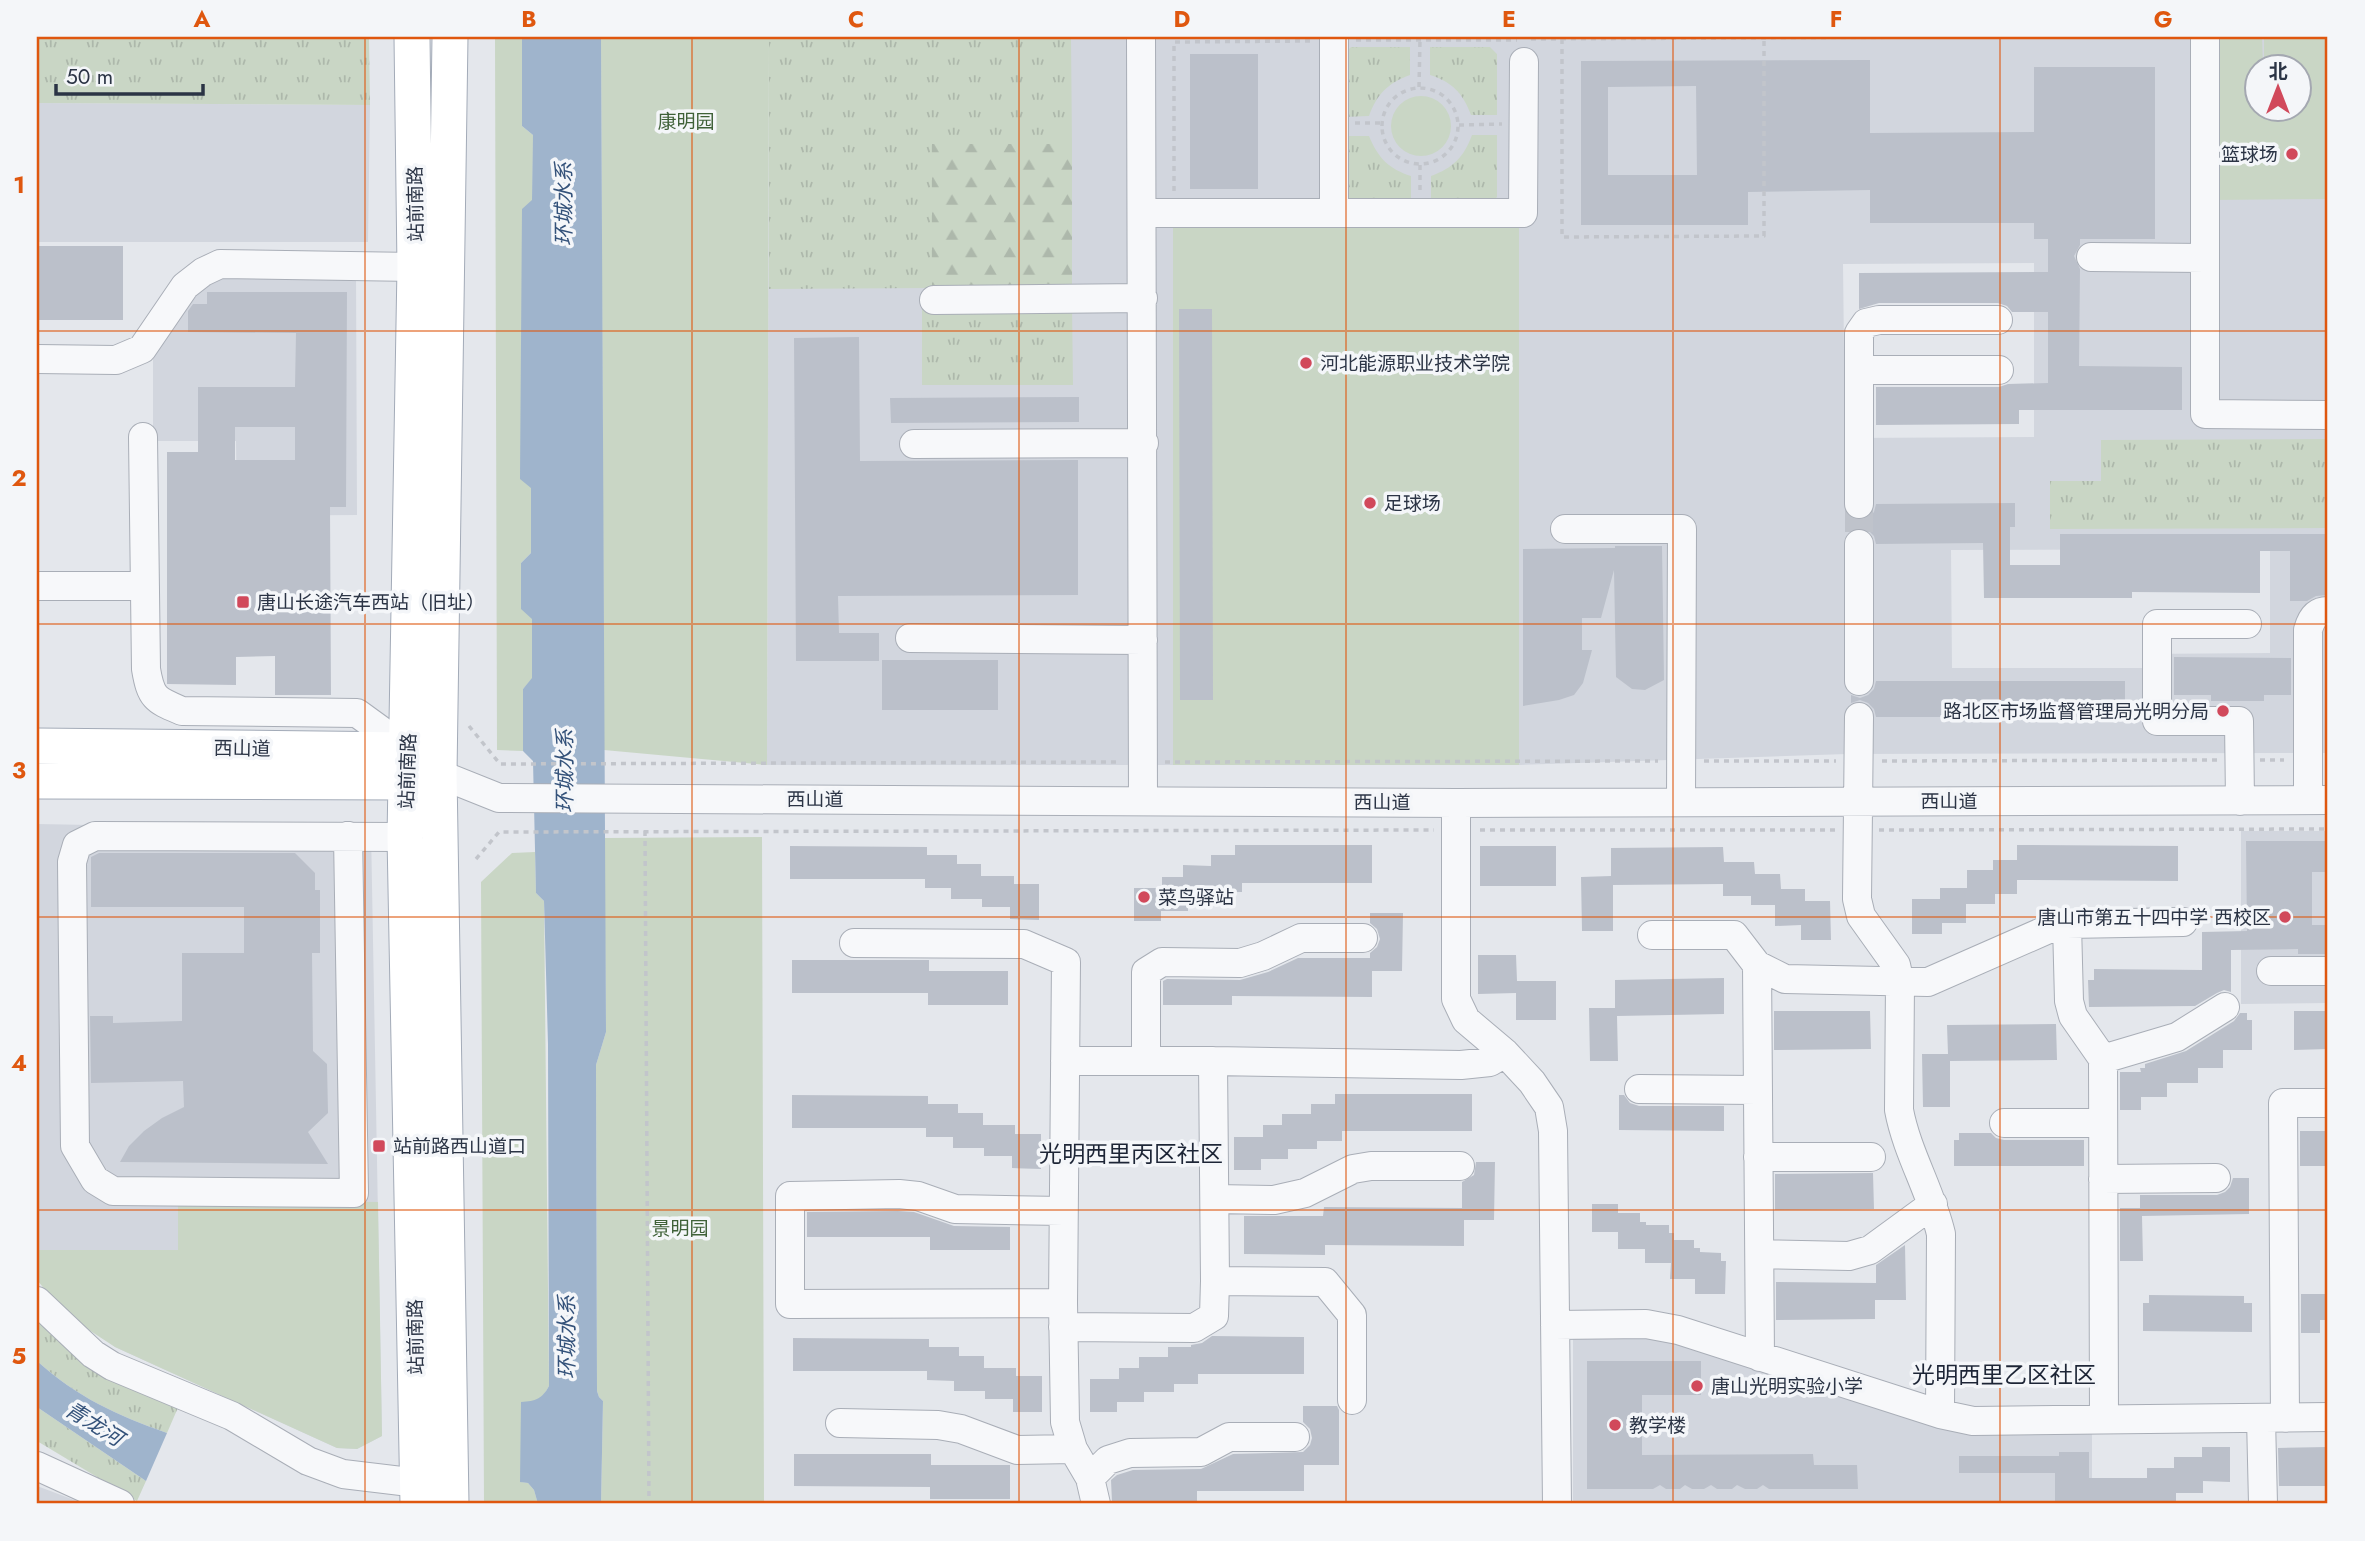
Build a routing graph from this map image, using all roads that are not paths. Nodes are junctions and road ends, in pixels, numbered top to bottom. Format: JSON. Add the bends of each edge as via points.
{"nodes":[{"id":1,"x":412,"y":37,"type":"edge"},
{"id":2,"x":450,"y":37,"type":"edge"},
{"id":3,"x":1141,"y":37,"type":"edge"},
{"id":4,"x":2205,"y":37,"type":"edge"},
{"id":5,"x":1332,"y":39,"type":"edge"},
{"id":6,"x":1524,"y":62,"type":"dead end"},
{"id":7,"x":1143,"y":214,"type":"junction"},
{"id":8,"x":1334,"y":214,"type":"junction"},
{"id":9,"x":2091,"y":257,"type":"dead end"},
{"id":10,"x":2205,"y":258,"type":"junction"},
{"id":11,"x":415,"y":267,"type":"junction"},
{"id":12,"x":1143,"y":298,"type":"junction"},
{"id":13,"x":934,"y":300,"type":"dead end"},
{"id":14,"x":1998,"y":320,"type":"dead end"},
{"id":15,"x":37,"y":359,"type":"edge"},
{"id":16,"x":1859,"y":370,"type":"junction"},
{"id":17,"x":1999,"y":370,"type":"dead end"},
{"id":18,"x":2328,"y":415,"type":"edge"},
{"id":19,"x":143,"y":437,"type":"dead end"},
{"id":20,"x":1143,"y":443,"type":"junction"},
{"id":21,"x":914,"y":444,"type":"dead end"},
{"id":22,"x":1859,"y":504,"type":"tunnel mouth"},
{"id":23,"x":1565,"y":529,"type":"dead end"},
{"id":24,"x":1859,"y":544,"type":"tunnel mouth"},
{"id":25,"x":37,"y":586,"type":"edge"},
{"id":26,"x":145,"y":586,"type":"junction"},
{"id":27,"x":2328,"y":611,"type":"edge"},
{"id":28,"x":2247,"y":624,"type":"dead end"},
{"id":29,"x":911,"y":638,"type":"dead end"},
{"id":30,"x":1143,"y":640,"type":"junction"},
{"id":31,"x":1859,"y":681,"type":"dead end"},
{"id":32,"x":1859,"y":717,"type":"dead end"},
{"id":33,"x":37,"y":746,"type":"edge"},
{"id":34,"x":407,"y":766,"type":"junction"},
{"id":35,"x":439,"y":774,"type":"junction"},
{"id":36,"x":37,"y":781,"type":"edge"},
{"id":37,"x":2240,"y":800,"type":"junction"},
{"id":38,"x":2318,"y":800,"type":"edge"},
{"id":39,"x":1143,"y":801,"type":"junction"},
{"id":40,"x":1681,"y":802,"type":"junction"},
{"id":41,"x":1860,"y":802,"type":"junction"},
{"id":42,"x":1456,"y":803,"type":"junction"},
{"id":43,"x":348,"y":836,"type":"junction"},
{"id":44,"x":405,"y":837,"type":"junction"},
{"id":45,"x":2183,"y":922,"type":"dead end"},
{"id":46,"x":2067,"y":924,"type":"junction"},
{"id":47,"x":1652,"y":934,"type":"dead end"},
{"id":48,"x":1363,"y":938,"type":"dead end"},
{"id":49,"x":854,"y":943,"type":"dead end"},
{"id":50,"x":1757,"y":965,"type":"junction"},
{"id":51,"x":2271,"y":971,"type":"dead end"},
{"id":52,"x":2328,"y":971,"type":"edge"},
{"id":53,"x":1900,"y":982,"type":"junction"},
{"id":54,"x":2225,"y":1007,"type":"dead end"},
{"id":55,"x":1505,"y":1053,"type":"junction"},
{"id":56,"x":2103,"y":1059,"type":"junction"},
{"id":57,"x":1146,"y":1060,"type":"junction"},
{"id":58,"x":1065,"y":1061,"type":"junction"},
{"id":59,"x":1213,"y":1061,"type":"junction"},
{"id":60,"x":1639,"y":1088,"type":"dead end"},
{"id":61,"x":1757,"y":1090,"type":"junction"},
{"id":62,"x":2328,"y":1103,"type":"edge"},
{"id":63,"x":2004,"y":1123,"type":"dead end"},
{"id":64,"x":2103,"y":1123,"type":"junction"},
{"id":65,"x":1758,"y":1157,"type":"junction"},
{"id":66,"x":1871,"y":1157,"type":"dead end"},
{"id":67,"x":1460,"y":1167,"type":"dead end"},
{"id":68,"x":2216,"y":1178,"type":"dead end"},
{"id":69,"x":2103,"y":1179,"type":"junction"},
{"id":70,"x":1215,"y":1199,"type":"junction"},
{"id":71,"x":1933,"y":1204,"type":"junction"},
{"id":72,"x":1063,"y":1211,"type":"junction"},
{"id":73,"x":1760,"y":1254,"type":"junction"},
{"id":74,"x":1215,"y":1281,"type":"junction"},
{"id":75,"x":37,"y":1301,"type":"edge"},
{"id":76,"x":1063,"y":1315,"type":"junction"},
{"id":77,"x":1555,"y":1325,"type":"junction"},
{"id":78,"x":1760,"y":1357,"type":"junction"},
{"id":79,"x":1352,"y":1400,"type":"dead end"},
{"id":80,"x":1940,"y":1414,"type":"junction"},
{"id":81,"x":2328,"y":1417,"type":"edge"},
{"id":82,"x":2273,"y":1418,"type":"junction"},
{"id":83,"x":2104,"y":1419,"type":"junction"},
{"id":84,"x":840,"y":1423,"type":"dead end"},
{"id":85,"x":1295,"y":1437,"type":"dead end"},
{"id":86,"x":1073,"y":1449,"type":"junction"},
{"id":87,"x":39,"y":1474,"type":"edge"},
{"id":88,"x":1093,"y":1491,"type":"edge"},
{"id":89,"x":418,"y":1494,"type":"edge"},
{"id":90,"x":120,"y":1504,"type":"edge"},
{"id":91,"x":451,"y":1504,"type":"edge"},
{"id":92,"x":1557,"y":1504,"type":"edge"},
{"id":93,"x":2263,"y":1504,"type":"edge"}],
"edges":[{"from":1,"to":11,"type":"main road","name":"站前南路"},
{"from":2,"to":35,"type":"main road","name":"站前南路"},
{"from":3,"to":7,"type":"street"},
{"from":4,"to":10,"type":"street"},
{"from":5,"to":8,"type":"street"},
{"from":6,"to":8,"type":"street","via":[[1523,213]]},
{"from":7,"to":8,"type":"street"},
{"from":7,"to":12,"type":"street"},
{"from":9,"to":10,"type":"street"},
{"from":10,"to":18,"type":"street","via":[[2204,414]]},
{"from":11,"to":15,"type":"street","via":[[220,264],[185,286],[142,349],[116,360]]},
{"from":11,"to":34,"type":"main road","name":"站前南路"},
{"from":12,"to":13,"type":"street"},
{"from":12,"to":20,"type":"street"},
{"from":14,"to":16,"type":"street","via":[[1866,323],[1859,333]]},
{"from":16,"to":17,"type":"street"},
{"from":16,"to":22,"type":"street"},
{"from":19,"to":26,"type":"street"},
{"from":20,"to":21,"type":"street"},
{"from":20,"to":30,"type":"street"},
{"from":23,"to":40,"type":"street","via":[[1682,529]]},
{"from":24,"to":31,"type":"street"},
{"from":25,"to":26,"type":"street"},
{"from":26,"to":34,"type":"street","via":[[146,669],[150,690],[158,701],[182,711],[357,713]]},
{"from":27,"to":38,"type":"street","via":[[2312,618],[2308,630],[2308,760]]},
{"from":28,"to":37,"type":"street","via":[[2157,624],[2157,721],[2239,721]]},
{"from":29,"to":30,"type":"street"},
{"from":30,"to":39,"type":"street"},
{"from":32,"to":41,"type":"street"},
{"from":33,"to":34,"type":"main road","name":"西山道"},
{"from":34,"to":35,"type":"main road","name":"西山道"},
{"from":34,"to":36,"type":"main road","name":"西山道"},
{"from":34,"to":44,"type":"main road","name":"站前南路"},
{"from":35,"to":39,"type":"street","name":"西山道","via":[[499,798]]},
{"from":35,"to":91,"type":"main road","name":"站前南路"},
{"from":37,"to":38,"type":"street","name":"西山道"},
{"from":37,"to":41,"type":"street","name":"西山道"},
{"from":39,"to":42,"type":"street","name":"西山道"},
{"from":40,"to":41,"type":"street","name":"西山道"},
{"from":40,"to":42,"type":"street","name":"西山道"},
{"from":41,"to":53,"type":"street","via":[[1857,899],[1861,916],[1896,965]]},
{"from":42,"to":55,"type":"street","via":[[1456,999],[1466,1020]]},
{"from":43,"to":43,"type":"street","via":[[354,1193],[113,1191],[95,1181],[75,1146],[72,862],[77,845],[95,836]]},
{"from":43,"to":44,"type":"street"},
{"from":44,"to":89,"type":"main road","name":"站前南路"},
{"from":45,"to":46,"type":"street"},
{"from":46,"to":53,"type":"street","via":[[1928,982]]},
{"from":46,"to":56,"type":"street","via":[[2073,1016]]},
{"from":47,"to":50,"type":"street","via":[[1734,935]]},
{"from":48,"to":57,"type":"street","via":[[1301,937],[1240,963],[1162,962],[1146,972]]},
{"from":49,"to":58,"type":"street","via":[[1024,944],[1066,962]]},
{"from":50,"to":53,"type":"street","via":[[1785,979]]},
{"from":50,"to":61,"type":"street"},
{"from":51,"to":52,"type":"street"},
{"from":53,"to":71,"type":"street","via":[[1899,1110]]},
{"from":54,"to":56,"type":"street","via":[[2177,1037]]},
{"from":55,"to":59,"type":"street","via":[[1490,1062],[1461,1065]]},
{"from":55,"to":77,"type":"street","via":[[1549,1107]]},
{"from":56,"to":64,"type":"street"},
{"from":57,"to":58,"type":"street"},
{"from":57,"to":59,"type":"street"},
{"from":58,"to":72,"type":"street"},
{"from":59,"to":70,"type":"street"},
{"from":60,"to":61,"type":"street"},
{"from":61,"to":65,"type":"street"},
{"from":62,"to":82,"type":"street","via":[[2283,1103]]},
{"from":63,"to":64,"type":"street"},
{"from":64,"to":69,"type":"street"},
{"from":65,"to":66,"type":"street"},
{"from":65,"to":73,"type":"street"},
{"from":67,"to":70,"type":"street","via":[[1371,1166],[1353,1169],[1305,1193],[1274,1200]]},
{"from":68,"to":69,"type":"street"},
{"from":69,"to":83,"type":"street"},
{"from":70,"to":74,"type":"street"},
{"from":71,"to":73,"type":"street","via":[[1870,1250],[1849,1255]]},
{"from":71,"to":80,"type":"street","via":[[1941,1234]]},
{"from":72,"to":76,"type":"street"},
{"from":72,"to":76,"type":"street","via":[[955,1209],[899,1194],[790,1196],[790,1304]]},
{"from":73,"to":78,"type":"street"},
{"from":74,"to":76,"type":"street","via":[[1214,1316],[1194,1328]]},
{"from":74,"to":79,"type":"street","via":[[1325,1282],[1352,1315]]},
{"from":75,"to":89,"type":"street","via":[[112,1366],[232,1416],[308,1461]]},
{"from":76,"to":86,"type":"street","via":[[1065,1422]]},
{"from":77,"to":78,"type":"street","via":[[1678,1329]]},
{"from":77,"to":92,"type":"street"},
{"from":78,"to":80,"type":"street"},
{"from":80,"to":83,"type":"street","via":[[1972,1421]]},
{"from":81,"to":82,"type":"street"},
{"from":82,"to":83,"type":"street"},
{"from":82,"to":93,"type":"street"},
{"from":84,"to":86,"type":"street","via":[[938,1425],[1017,1450]]},
{"from":85,"to":88,"type":"street","via":[[1229,1437],[1201,1452],[1130,1453],[1108,1460]]},
{"from":86,"to":88,"type":"street"},
{"from":87,"to":90,"type":"street"}]}
